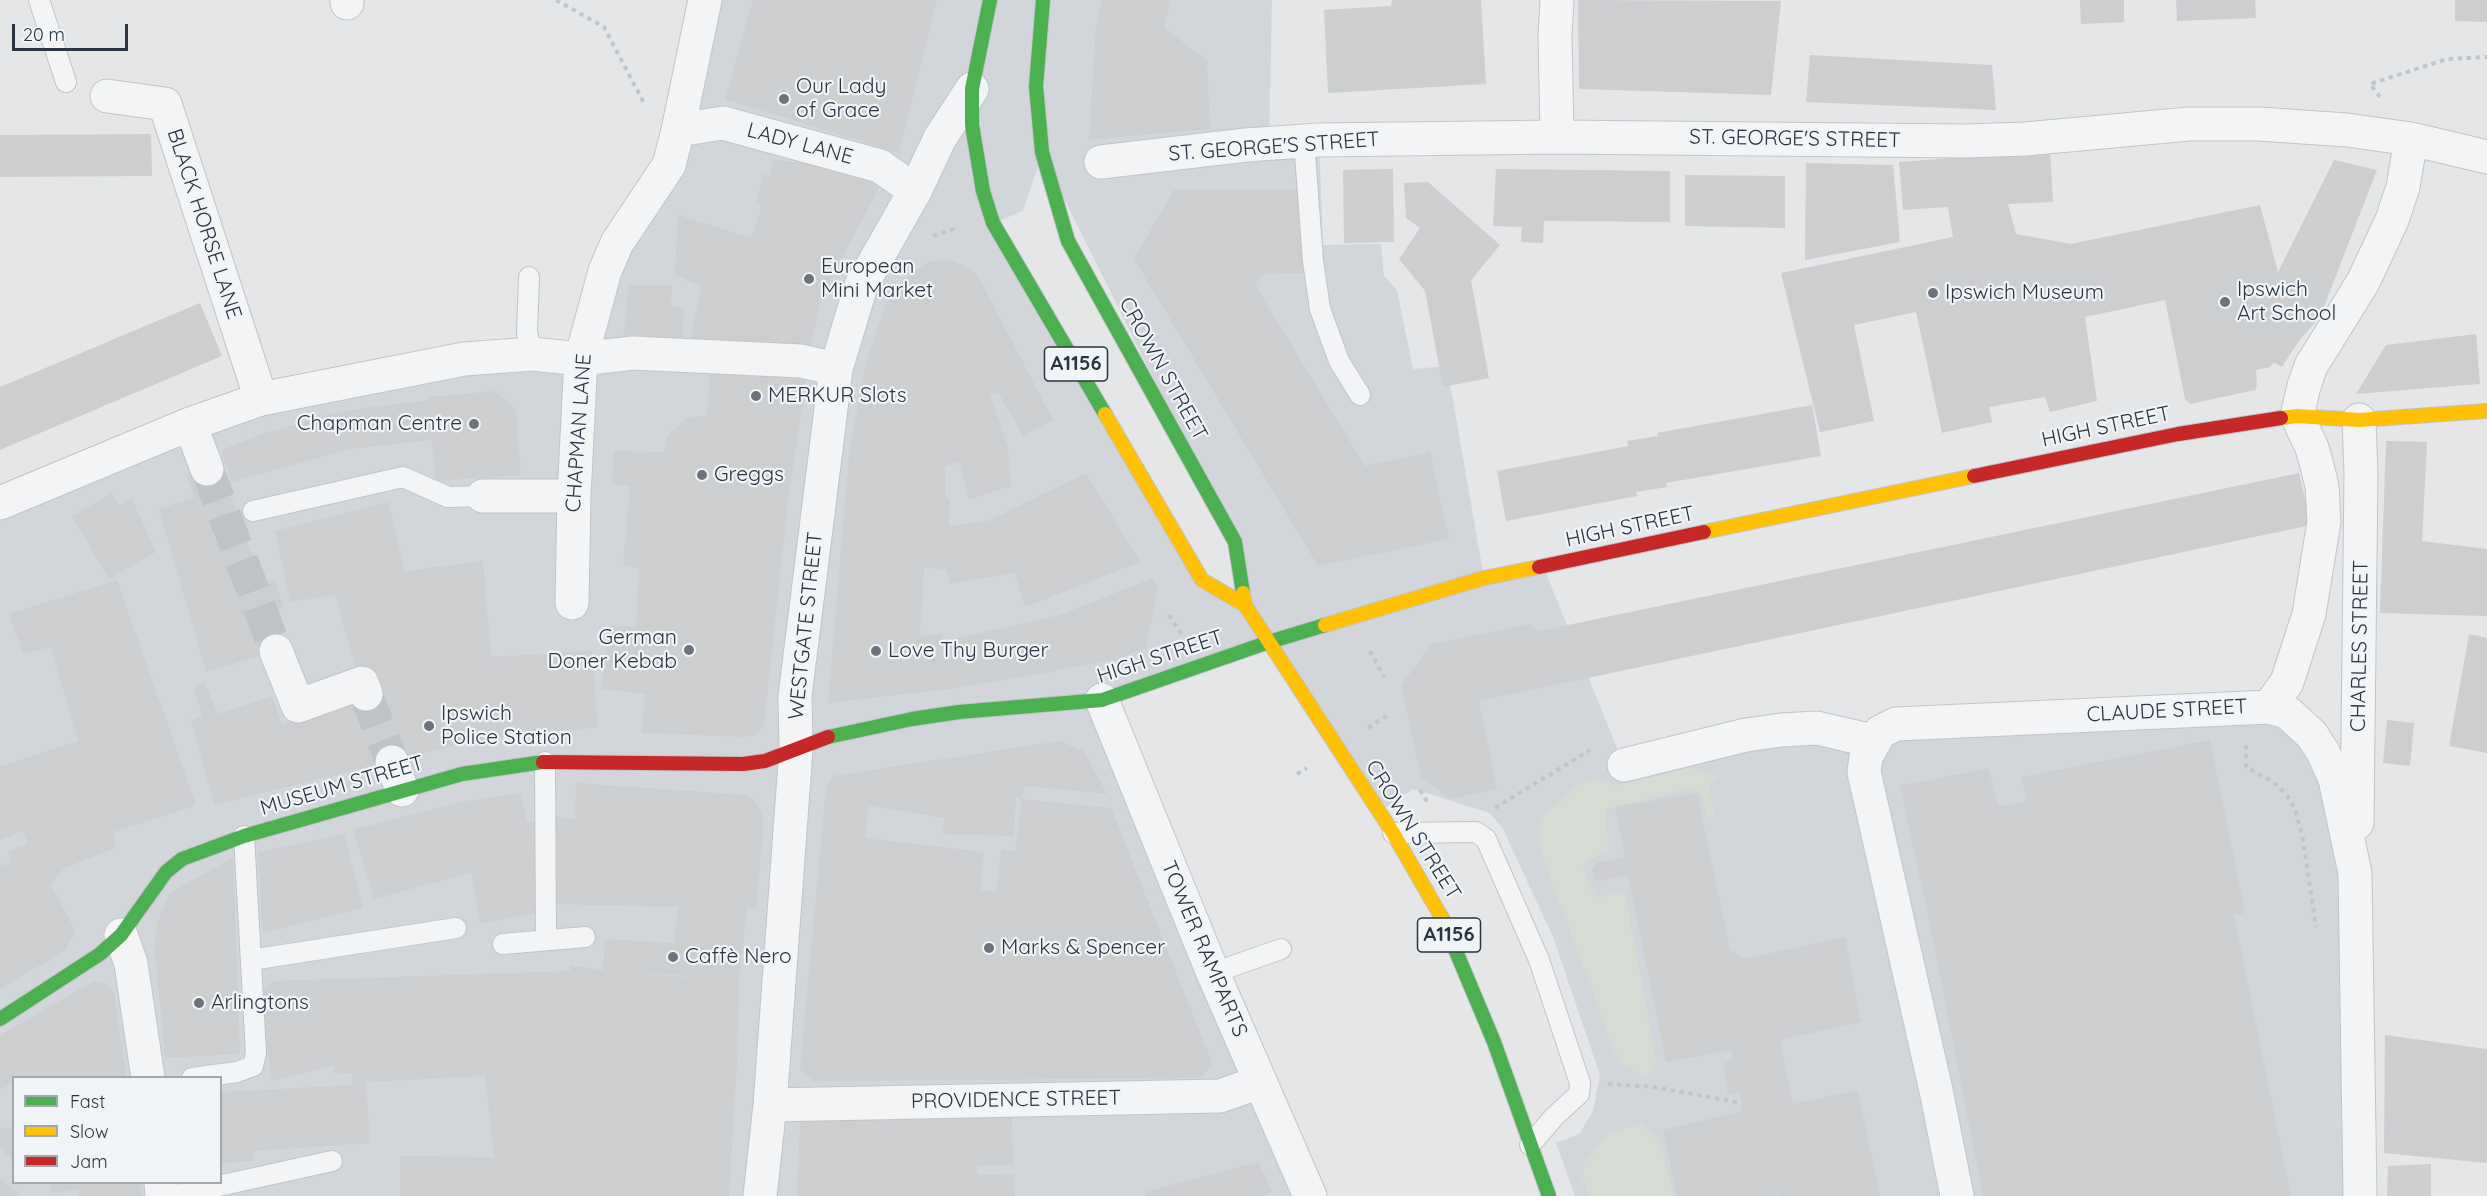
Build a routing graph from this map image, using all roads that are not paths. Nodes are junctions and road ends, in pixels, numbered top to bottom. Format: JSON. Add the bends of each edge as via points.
{"nodes":[{"id":1,"x":39,"y":0,"type":"edge"},
{"id":2,"x":705,"y":0,"type":"edge"},
{"id":3,"x":990,"y":0,"type":"edge"},
{"id":4,"x":1043,"y":0,"type":"edge"},
{"id":5,"x":1557,"y":0,"type":"edge"},
{"id":6,"x":66,"y":82,"type":"dead end"},
{"id":7,"x":972,"y":89,"type":"junction"},
{"id":8,"x":107,"y":96,"type":"dead end"},
{"id":9,"x":678,"y":130,"type":"junction"},
{"id":10,"x":1557,"y":137,"type":"junction"},
{"id":11,"x":2411,"y":139,"type":"junction"},
{"id":12,"x":1304,"y":141,"type":"junction"},
{"id":13,"x":2487,"y":157,"type":"edge"},
{"id":14,"x":1101,"y":162,"type":"dead end"},
{"id":15,"x":915,"y":191,"type":"junction"},
{"id":16,"x":529,"y":277,"type":"dead end"},
{"id":17,"x":532,"y":354,"type":"junction"},
{"id":18,"x":581,"y":359,"type":"junction"},
{"id":19,"x":836,"y":369,"type":"junction"},
{"id":20,"x":1360,"y":395,"type":"dead end"},
{"id":21,"x":261,"y":399,"type":"junction"},
{"id":22,"x":2487,"y":411,"type":"edge"},
{"id":23,"x":2297,"y":416,"type":"junction"},
{"id":24,"x":2359,"y":420,"type":"junction"},
{"id":25,"x":190,"y":424,"type":"junction"},
{"id":26,"x":207,"y":469,"type":"tunnel mouth"},
{"id":27,"x":483,"y":496,"type":"joint"},
{"id":28,"x":574,"y":496,"type":"junction"},
{"id":29,"x":0,"y":503,"type":"edge"},
{"id":30,"x":253,"y":511,"type":"dead end"},
{"id":31,"x":572,"y":603,"type":"dead end"},
{"id":32,"x":1245,"y":605,"type":"junction"},
{"id":33,"x":1269,"y":642,"type":"junction"},
{"id":34,"x":276,"y":651,"type":"tunnel mouth"},
{"id":35,"x":366,"y":694,"type":"dead end"},
{"id":36,"x":1102,"y":700,"type":"junction"},
{"id":37,"x":2269,"y":707,"type":"junction"},
{"id":38,"x":1873,"y":741,"type":"junction"},
{"id":39,"x":796,"y":749,"type":"junction"},
{"id":40,"x":545,"y":762,"type":"junction"},
{"id":41,"x":1624,"y":765,"type":"road end"},
{"id":42,"x":1393,"y":833,"type":"junction"},
{"id":43,"x":244,"y":836,"type":"junction"},
{"id":44,"x":2355,"y":873,"type":"junction"},
{"id":45,"x":456,"y":928,"type":"dead end"},
{"id":46,"x":121,"y":934,"type":"junction"},
{"id":47,"x":585,"y":937,"type":"dead end"},
{"id":48,"x":546,"y":940,"type":"junction"},
{"id":49,"x":503,"y":944,"type":"dead end"},
{"id":50,"x":1281,"y":949,"type":"dead end"},
{"id":51,"x":250,"y":960,"type":"junction"},
{"id":52,"x":1213,"y":973,"type":"junction"},
{"id":53,"x":0,"y":1019,"type":"edge"},
{"id":54,"x":148,"y":1076,"type":"edge"},
{"id":55,"x":201,"y":1076,"type":"edge"},
{"id":56,"x":1260,"y":1082,"type":"junction"},
{"id":57,"x":770,"y":1105,"type":"junction"},
{"id":58,"x":1530,"y":1145,"type":"junction"},
{"id":59,"x":332,"y":1161,"type":"dead end"},
{"id":60,"x":173,"y":1196,"type":"edge"},
{"id":61,"x":760,"y":1196,"type":"edge"},
{"id":62,"x":1310,"y":1196,"type":"edge"},
{"id":63,"x":1549,"y":1196,"type":"edge"},
{"id":64,"x":1957,"y":1196,"type":"edge"},
{"id":65,"x":2360,"y":1196,"type":"edge"}],
"edges":[{"from":1,"to":6,"type":"lane"},
{"from":2,"to":9,"type":"street","name":"CHAPMAN LANE"},
{"from":3,"to":7,"type":"street","number":"A1156"},
{"from":4,"to":32,"type":"street","name":"CROWN STREET","number":"A1156","via":[[1036,86],[1042,152],[1068,241],[1235,542]]},
{"from":5,"to":10,"type":"street"},
{"from":7,"to":15,"type":"street","name":"WESTGATE STREET","via":[[940,138]]},
{"from":7,"to":32,"type":"street","name":"CROWN STREET","number":"A1156","via":[[972,125],[983,191],[993,223],[1202,580]]},
{"from":8,"to":21,"type":"street","name":"BLACK HORSE LANE","via":[[165,104]]},
{"from":9,"to":15,"type":"street","name":"LADY LANE","via":[[723,123],[880,166]]},
{"from":9,"to":18,"type":"street","name":"CHAPMAN LANE","via":[[669,165],[617,243],[605,271]]},
{"from":10,"to":11,"type":"street","name":"ST. GEORGE'S STREET","via":[[1966,141],[2189,124],[2259,124]]},
{"from":10,"to":12,"type":"street","name":"ST. GEORGE'S STREET"},
{"from":11,"to":13,"type":"street","name":"ST. GEORGE'S STREET"},
{"from":11,"to":23,"type":"street","via":[[2403,187],[2392,220],[2363,282],[2311,366]]},
{"from":12,"to":14,"type":"street","name":"ST. GEORGE'S STREET"},
{"from":12,"to":20,"type":"lane","via":[[1320,309],[1339,361]]},
{"from":15,"to":19,"type":"street","name":"WESTGATE STREET","via":[[861,286]]},
{"from":16,"to":17,"type":"lane","via":[[527,332]]},
{"from":17,"to":18,"type":"street"},
{"from":17,"to":21,"type":"street","via":[[464,359]]},
{"from":18,"to":19,"type":"street","via":[[633,353],[801,361]]},
{"from":18,"to":28,"type":"street","name":"CHAPMAN LANE"},
{"from":19,"to":39,"type":"street","name":"WESTGATE STREET","via":[[795,696]]},
{"from":21,"to":25,"type":"street"},
{"from":22,"to":24,"type":"street","name":"HIGH STREET"},
{"from":23,"to":24,"type":"street","name":"HIGH STREET"},
{"from":23,"to":33,"type":"street","name":"HIGH STREET","via":[[2178,434],[1484,579]]},
{"from":23,"to":37,"type":"street","name":"CLAUDE STREET","via":[[2317,466],[2324,522],[2309,614],[2288,682]]},
{"from":24,"to":44,"type":"street","name":"CHARLES STREET"},
{"from":25,"to":26,"type":"street"},
{"from":25,"to":29,"type":"street"},
{"from":27,"to":28,"type":"street"},
{"from":27,"to":30,"type":"lane","via":[[448,497],[403,477]]},
{"from":28,"to":31,"type":"street","name":"CHAPMAN LANE"},
{"from":32,"to":33,"type":"street","name":"CROWN STREET"},
{"from":33,"to":36,"type":"street","name":"HIGH STREET"},
{"from":33,"to":42,"type":"street","name":"CROWN STREET","number":"A1156"},
{"from":34,"to":35,"type":"street","via":[[298,706],[362,683]]},
{"from":36,"to":39,"type":"street","name":"HIGH STREET","via":[[912,719],[835,734]]},
{"from":36,"to":52,"type":"street","name":"TOWER RAMPARTS"},
{"from":37,"to":38,"type":"street","name":"CLAUDE STREET","via":[[1896,724],[1880,732]]},
{"from":37,"to":44,"type":"street","name":"CHARLES STREET","via":[[2287,712],[2324,752],[2335,779]]},
{"from":38,"to":41,"type":"street","via":[[1817,728],[1781,730]]},
{"from":38,"to":64,"type":"street","via":[[1864,772]]},
{"from":39,"to":40,"type":"street","name":"MUSEUM STREET","via":[[765,761],[743,764]]},
{"from":39,"to":57,"type":"street","name":"WESTGATE STREET"},
{"from":40,"to":43,"type":"street","name":"MUSEUM STREET","via":[[462,774],[397,776]]},
{"from":40,"to":48,"type":"lane"},
{"from":42,"to":58,"type":"street","name":"CROWN STREET","number":"A1156","via":[[1440,912],[1487,1023]]},
{"from":42,"to":58,"type":"lane","via":[[1476,832],[1486,839],[1539,960],[1580,1083],[1579,1094]]},
{"from":43,"to":46,"type":"street","name":"MUSEUM STREET","via":[[182,860],[166,872]]},
{"from":43,"to":51,"type":"lane"},
{"from":44,"to":65,"type":"street","name":"CHARLES STREET"},
{"from":45,"to":51,"type":"lane"},
{"from":46,"to":53,"type":"street","name":"MUSEUM STREET","via":[[83,967]]},
{"from":46,"to":54,"type":"street","via":[[130,964]]},
{"from":47,"to":48,"type":"lane"},
{"from":48,"to":49,"type":"lane"},
{"from":50,"to":52,"type":"lane"},
{"from":51,"to":55,"type":"lane","via":[[253,1065],[237,1072]]},
{"from":52,"to":56,"type":"street","name":"TOWER RAMPARTS"},
{"from":56,"to":57,"type":"street","name":"PROVIDENCE STREET","via":[[1220,1096]]},
{"from":56,"to":62,"type":"street","name":"TOWER RAMPARTS"},
{"from":57,"to":61,"type":"street","name":"WESTGATE STREET"},
{"from":58,"to":63,"type":"street","name":"CROWN STREET","number":"A1156"},
{"from":59,"to":60,"type":"lane"}]}
